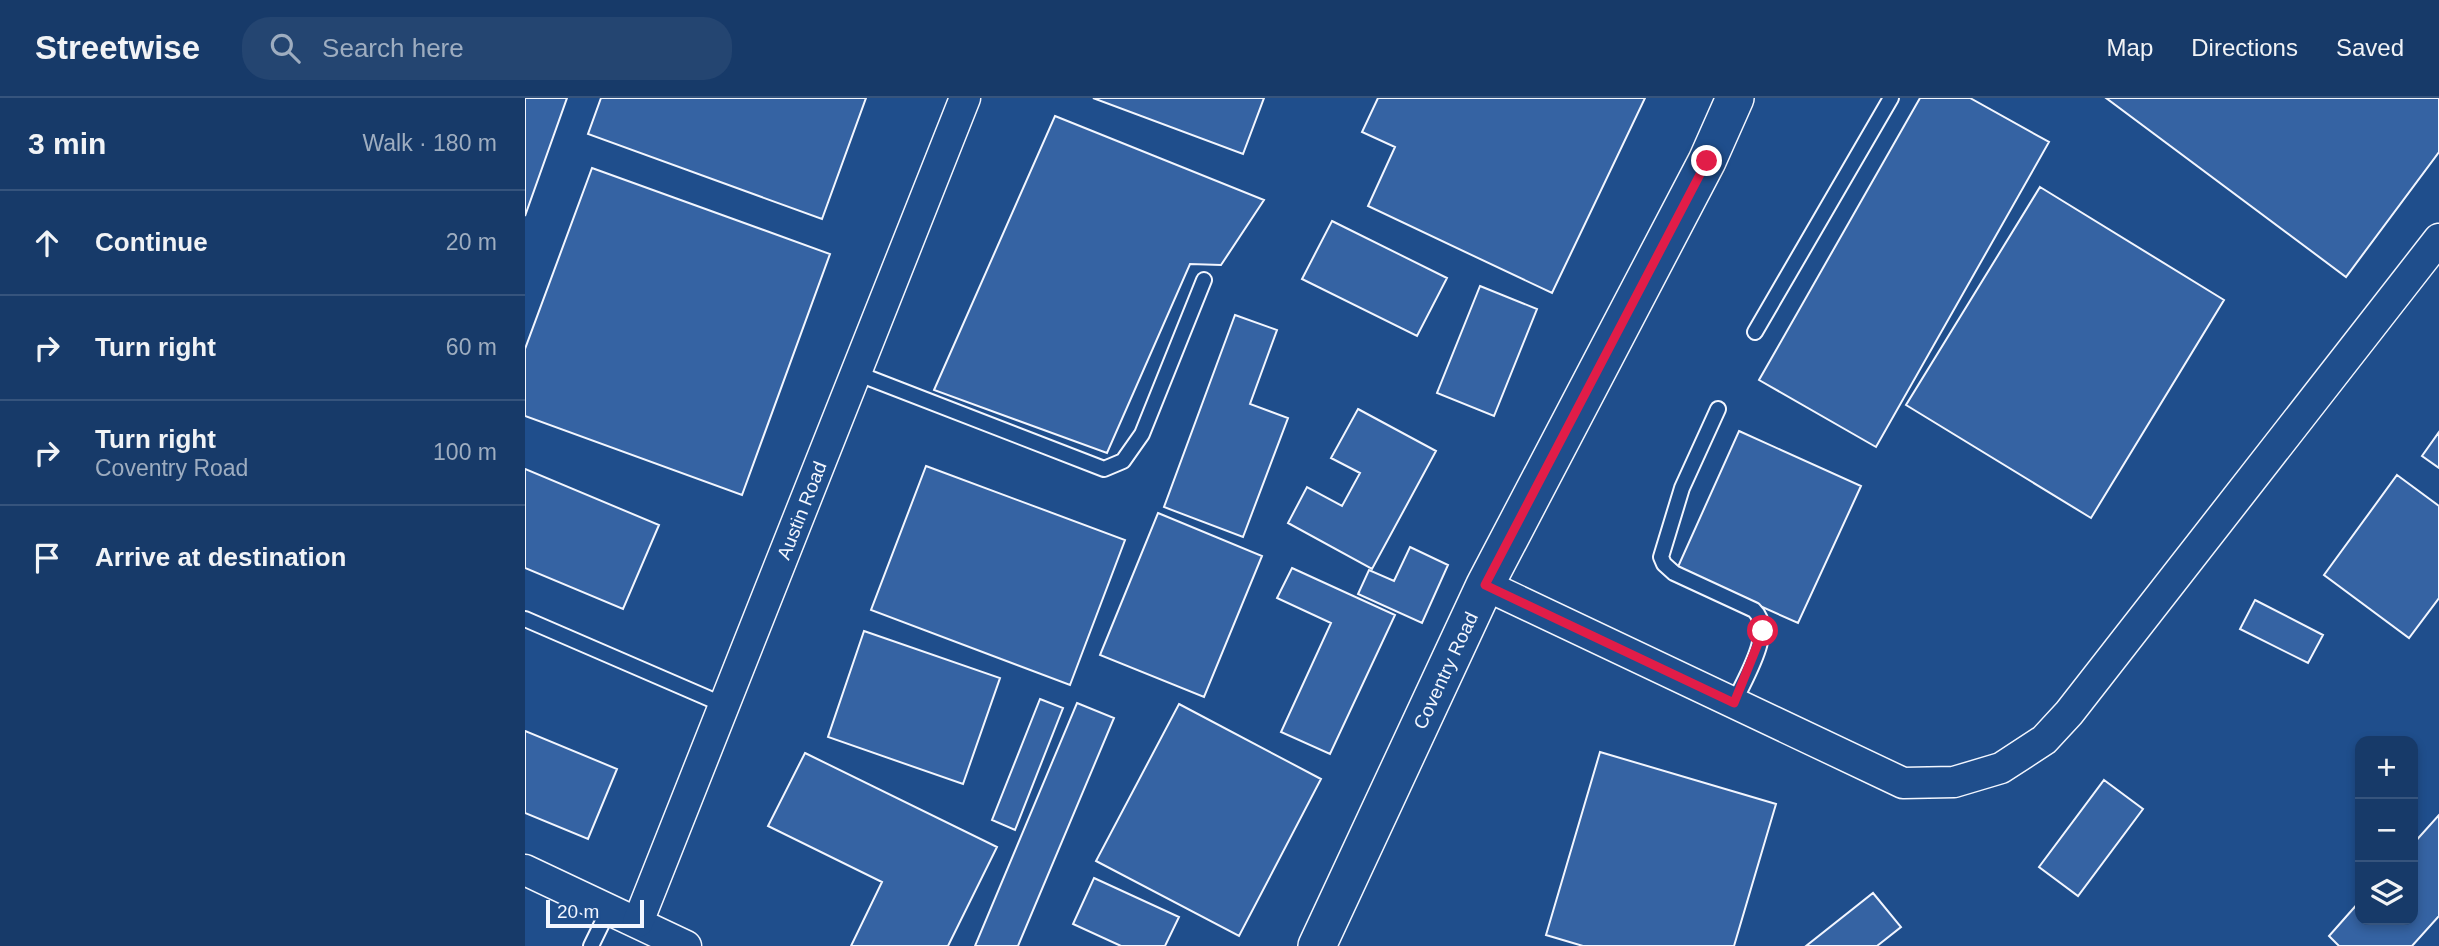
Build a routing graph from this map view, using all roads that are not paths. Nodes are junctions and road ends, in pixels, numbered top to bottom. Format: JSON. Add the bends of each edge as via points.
{"nodes":[{"id":1,"x":965,"y":98,"type":"edge"},
{"id":2,"x":1735,"y":98,"type":"edge"},
{"id":3,"x":1891,"y":98,"type":"edge"},
{"id":4,"x":2439,"y":239,"type":"edge"},
{"id":5,"x":1204,"y":280,"type":"dead end"},
{"id":6,"x":1755,"y":332,"type":"dead end"},
{"id":7,"x":856,"y":373,"type":"junction"},
{"id":8,"x":1718,"y":409,"type":"dead end"},
{"id":9,"x":1485,"y":585,"type":"junction"},
{"id":10,"x":525,"y":619,"type":"edge"},
{"id":11,"x":1734,"y":703,"type":"junction"},
{"id":12,"x":724,"y":705,"type":"junction"},
{"id":13,"x":525,"y":870,"type":"edge"},
{"id":14,"x":609,"y":909,"type":"junction"},
{"id":15,"x":638,"y":922,"type":"junction"},
{"id":16,"x":591,"y":946,"type":"edge"},
{"id":17,"x":686,"y":946,"type":"edge"},
{"id":18,"x":1317,"y":946,"type":"edge"}],
"edges":[{"from":1,"to":7,"type":"street","name":"Austin Road"},
{"from":2,"to":9,"type":"street","name":"Coventry Road","via":[[1707,161]]},
{"from":3,"to":6,"type":"lane"},
{"from":4,"to":11,"type":"street","via":[[2044,740],[2001,768],[1954,782],[1903,783]]},
{"from":5,"to":7,"type":"lane","via":[[1142,434],[1123,461],[1104,469]]},
{"from":7,"to":12,"type":"street","name":"Austin Road"},
{"from":8,"to":11,"type":"lane","via":[[1682,488],[1661,557],[1674,573],[1761,617],[1759,645]]},
{"from":9,"to":11,"type":"street"},
{"from":9,"to":18,"type":"street","name":"Coventry Road"},
{"from":10,"to":12,"type":"lane"},
{"from":12,"to":15,"type":"street","name":"Austin Road"},
{"from":13,"to":14,"type":"street"},
{"from":14,"to":15,"type":"street"},
{"from":14,"to":16,"type":"lane"},
{"from":15,"to":17,"type":"street"}]}
